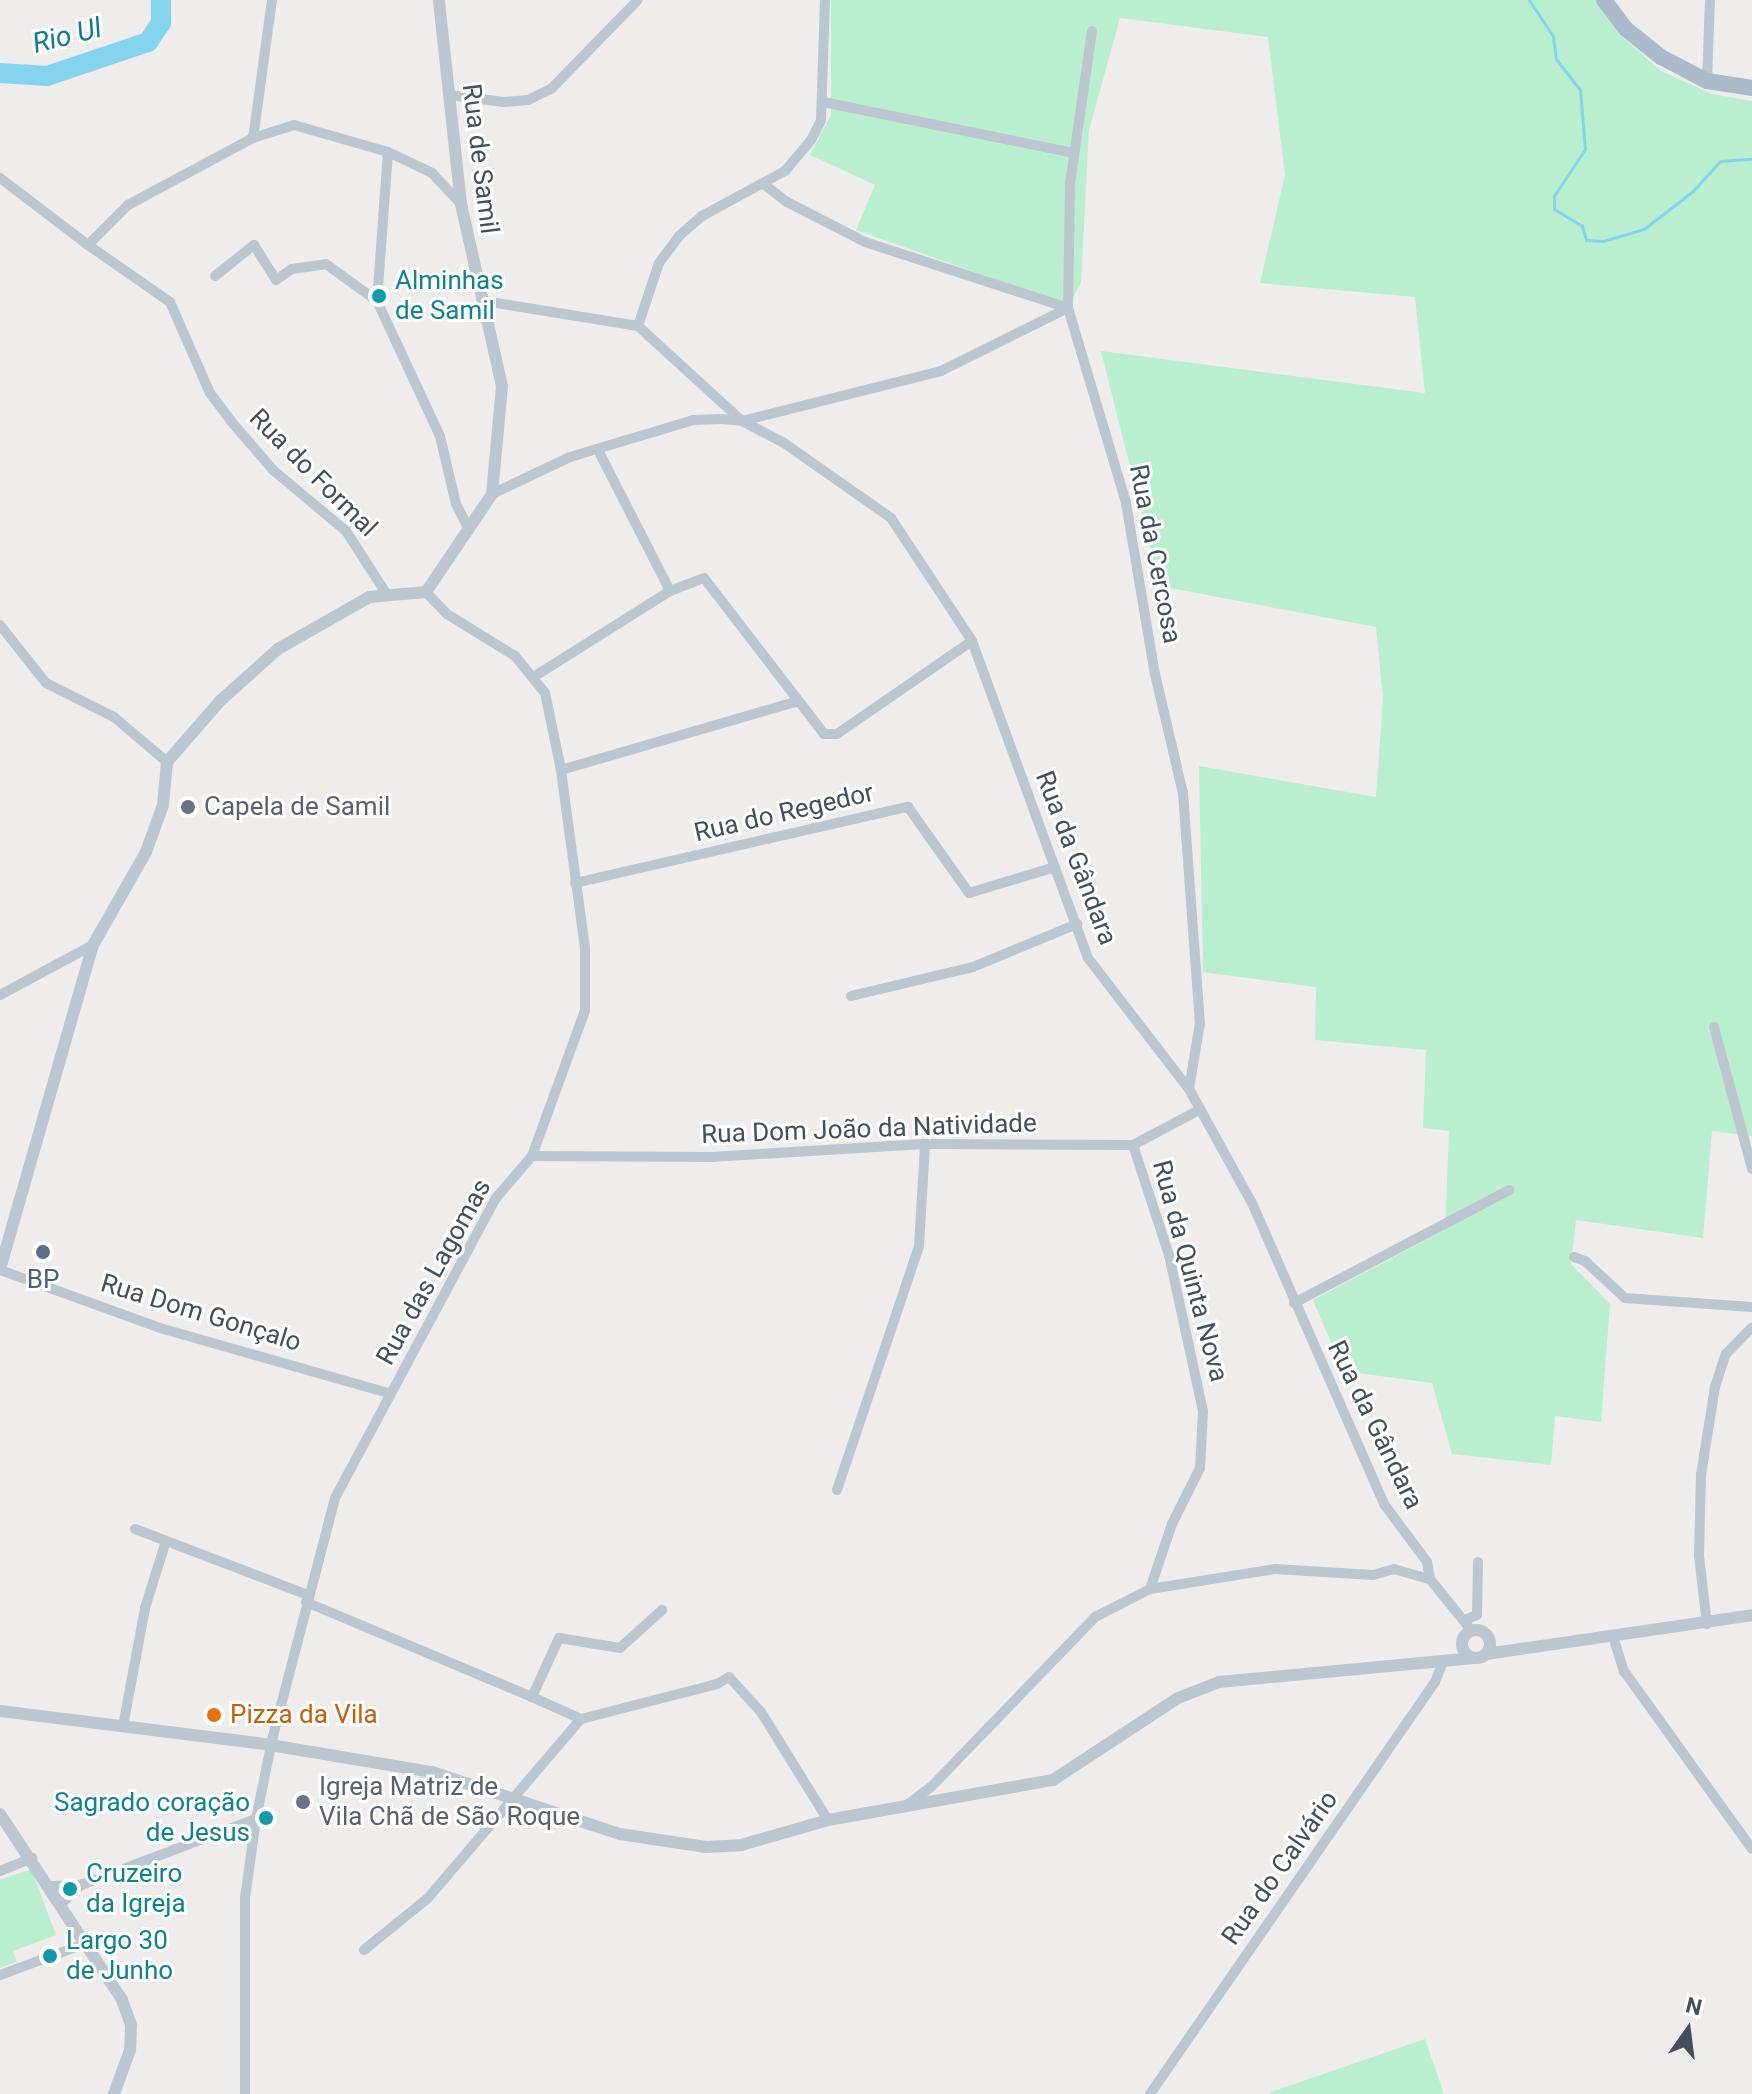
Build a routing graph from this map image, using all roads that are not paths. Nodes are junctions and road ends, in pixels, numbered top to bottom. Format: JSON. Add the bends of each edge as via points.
{"nodes":[{"id":1,"x":272,"y":0,"type":"edge"},
{"id":2,"x":638,"y":0,"type":"edge"},
{"id":3,"x":825,"y":0,"type":"edge"},
{"id":4,"x":1604,"y":0,"type":"edge"},
{"id":5,"x":1710,"y":0,"type":"edge"},
{"id":6,"x":436,"y":2,"type":"edge"},
{"id":7,"x":1092,"y":31,"type":"dead end"},
{"id":8,"x":1707,"y":81,"type":"junction"},
{"id":9,"x":1752,"y":88,"type":"edge"},
{"id":10,"x":449,"y":95,"type":"junction"},
{"id":11,"x":823,"y":102,"type":"junction"},
{"id":12,"x":253,"y":138,"type":"junction"},
{"id":13,"x":388,"y":152,"type":"junction"},
{"id":14,"x":1073,"y":153,"type":"junction"},
{"id":15,"x":0,"y":178,"type":"edge"},
{"id":16,"x":765,"y":185,"type":"junction"},
{"id":17,"x":461,"y":204,"type":"junction"},
{"id":18,"x":88,"y":245,"type":"junction"},
{"id":19,"x":215,"y":276,"type":"dead end"},
{"id":20,"x":377,"y":301,"type":"junction"},
{"id":21,"x":484,"y":301,"type":"junction"},
{"id":22,"x":1068,"y":308,"type":"junction"},
{"id":23,"x":638,"y":326,"type":"junction"},
{"id":24,"x":742,"y":421,"type":"junction"},
{"id":25,"x":598,"y":450,"type":"junction"},
{"id":26,"x":492,"y":494,"type":"junction"},
{"id":27,"x":469,"y":530,"type":"junction"},
{"id":28,"x":670,"y":591,"type":"junction"},
{"id":29,"x":426,"y":592,"type":"junction"},
{"id":30,"x":386,"y":593,"type":"junction"},
{"id":31,"x":0,"y":625,"type":"edge"},
{"id":32,"x":972,"y":641,"type":"junction"},
{"id":33,"x":535,"y":676,"type":"junction"},
{"id":34,"x":798,"y":701,"type":"junction"},
{"id":35,"x":167,"y":762,"type":"junction"},
{"id":36,"x":561,"y":770,"type":"junction"},
{"id":37,"x":1052,"y":868,"type":"junction"},
{"id":38,"x":575,"y":883,"type":"junction"},
{"id":39,"x":1077,"y":924,"type":"junction"},
{"id":40,"x":93,"y":945,"type":"junction"},
{"id":41,"x":0,"y":995,"type":"edge"},
{"id":42,"x":851,"y":996,"type":"dead end"},
{"id":43,"x":1714,"y":1027,"type":"dead end"},
{"id":44,"x":1189,"y":1089,"type":"junction"},
{"id":45,"x":1199,"y":1110,"type":"junction"},
{"id":46,"x":925,"y":1144,"type":"junction"},
{"id":47,"x":1133,"y":1145,"type":"junction"},
{"id":48,"x":532,"y":1156,"type":"junction"},
{"id":49,"x":1752,"y":1169,"type":"edge"},
{"id":50,"x":1509,"y":1190,"type":"dead end"},
{"id":51,"x":4,"y":1236,"type":"edge"},
{"id":52,"x":1574,"y":1257,"type":"dead end"},
{"id":53,"x":0,"y":1270,"type":"edge"},
{"id":54,"x":1294,"y":1303,"type":"junction"},
{"id":55,"x":1752,"y":1307,"type":"edge"},
{"id":56,"x":1752,"y":1327,"type":"edge"},
{"id":57,"x":391,"y":1394,"type":"junction"},
{"id":58,"x":837,"y":1490,"type":"dead end"},
{"id":59,"x":135,"y":1529,"type":"dead end"},
{"id":60,"x":166,"y":1541,"type":"junction"},
{"id":61,"x":1478,"y":1562,"type":"dead end"},
{"id":62,"x":1430,"y":1579,"type":"junction"},
{"id":63,"x":1150,"y":1589,"type":"junction"},
{"id":64,"x":307,"y":1599,"type":"junction"},
{"id":65,"x":662,"y":1610,"type":"dead end"},
{"id":66,"x":1752,"y":1615,"type":"edge"},
{"id":67,"x":1707,"y":1624,"type":"junction"},
{"id":68,"x":1468,"y":1625,"type":"junction"},
{"id":69,"x":1613,"y":1636,"type":"junction"},
{"id":70,"x":1490,"y":1638,"type":"junction"},
{"id":71,"x":1462,"y":1644,"type":"junction"},
{"id":72,"x":1517,"y":1646,"type":"junction"},
{"id":73,"x":1480,"y":1656,"type":"junction"},
{"id":74,"x":1442,"y":1665,"type":"junction"},
{"id":75,"x":532,"y":1697,"type":"junction"},
{"id":76,"x":0,"y":1711,"type":"edge"},
{"id":77,"x":581,"y":1719,"type":"junction"},
{"id":78,"x":123,"y":1726,"type":"junction"},
{"id":79,"x":271,"y":1745,"type":"junction"},
{"id":80,"x":511,"y":1796,"type":"junction"},
{"id":81,"x":905,"y":1806,"type":"junction"},
{"id":82,"x":0,"y":1814,"type":"edge"},
{"id":83,"x":256,"y":1819,"type":"junction"},
{"id":84,"x":828,"y":1820,"type":"junction"},
{"id":85,"x":1752,"y":1849,"type":"edge"},
{"id":86,"x":33,"y":1858,"type":"junction"},
{"id":87,"x":0,"y":1871,"type":"edge"},
{"id":88,"x":81,"y":1885,"type":"junction"},
{"id":89,"x":55,"y":1895,"type":"junction"},
{"id":90,"x":87,"y":1943,"type":"junction"},
{"id":91,"x":364,"y":1950,"type":"dead end"},
{"id":92,"x":0,"y":1975,"type":"edge"},
{"id":93,"x":114,"y":2094,"type":"edge"},
{"id":94,"x":245,"y":2094,"type":"edge"},
{"id":95,"x":1150,"y":2094,"type":"edge"}],
"edges":[{"from":1,"to":12,"type":"street"},
{"from":2,"to":10,"type":"street","via":[[551,89],[528,100],[504,102]]},
{"from":3,"to":11,"type":"street"},
{"from":4,"to":8,"type":"main road","via":[[1626,29],[1661,57]]},
{"from":5,"to":8,"type":"street"},
{"from":6,"to":10,"type":"street","name":"Rua de Samil"},
{"from":7,"to":14,"type":"street","name":"Rua da Cercosa"},
{"from":8,"to":9,"type":"main road"},
{"from":10,"to":17,"type":"street","name":"Rua de Samil"},
{"from":11,"to":14,"type":"street"},
{"from":11,"to":16,"type":"street","via":[[811,140]]},
{"from":12,"to":13,"type":"street","via":[[294,125]]},
{"from":12,"to":18,"type":"street","via":[[128,205]]},
{"from":13,"to":17,"type":"street","via":[[432,173]]},
{"from":13,"to":20,"type":"street"},
{"from":14,"to":22,"type":"street","name":"Rua da Cercosa"},
{"from":15,"to":18,"type":"street","name":"Rua do Formal"},
{"from":16,"to":22,"type":"street","via":[[865,242]]},
{"from":16,"to":23,"type":"street","via":[[734,196],[679,236],[659,263]]},
{"from":17,"to":21,"type":"street","name":"Rua de Samil","via":[[475,281]]},
{"from":18,"to":30,"type":"street","name":"Rua do Formal","via":[[170,302],[210,393],[230,420],[273,470],[346,531]]},
{"from":19,"to":20,"type":"street","via":[[254,245],[276,280],[292,269],[326,264]]},
{"from":20,"to":27,"type":"street","via":[[440,436],[456,504]]},
{"from":21,"to":23,"type":"street"},
{"from":21,"to":26,"type":"street","name":"Rua de Samil","via":[[502,386]]},
{"from":22,"to":24,"type":"street","via":[[941,371]]},
{"from":22,"to":44,"type":"street","name":"Rua da Cercosa","via":[[1126,503],[1155,674],[1183,793],[1200,1023]]},
{"from":23,"to":24,"type":"street"},
{"from":24,"to":25,"type":"street","name":"Rua da Gândara","via":[[693,420]]},
{"from":24,"to":32,"type":"street","name":"Rua da Gândara","via":[[822,467],[891,518]]},
{"from":25,"to":26,"type":"street","name":"Rua da Gândara","via":[[557,462]]},
{"from":25,"to":28,"type":"street"},
{"from":26,"to":27,"type":"street","name":"Rua de Samil"},
{"from":27,"to":29,"type":"street","name":"Rua de Samil"},
{"from":28,"to":33,"type":"street"},
{"from":28,"to":34,"type":"street","via":[[704,578]]},
{"from":29,"to":30,"type":"street"},
{"from":29,"to":33,"type":"street","name":"Rua das Lagomas","via":[[447,614],[515,656]]},
{"from":30,"to":35,"type":"street","via":[[324,621],[255,665]]},
{"from":31,"to":35,"type":"street","via":[[46,683],[114,717]]},
{"from":32,"to":34,"type":"street","via":[[837,734],[824,734]]},
{"from":32,"to":37,"type":"street","name":"Rua da Gândara"},
{"from":33,"to":36,"type":"street","name":"Rua das Lagomas","via":[[545,693]]},
{"from":34,"to":36,"type":"street"},
{"from":35,"to":40,"type":"street","via":[[163,805],[146,852]]},
{"from":36,"to":38,"type":"street","name":"Rua das Lagomas"},
{"from":37,"to":38,"type":"street","name":"Rua do Regedor","via":[[969,893],[908,807]]},
{"from":37,"to":39,"type":"street","name":"Rua da Gândara"},
{"from":38,"to":48,"type":"street","name":"Rua das Lagomas","via":[[585,948],[585,1010]]},
{"from":39,"to":42,"type":"street","via":[[973,967]]},
{"from":39,"to":44,"type":"street","name":"Rua da Gândara","via":[[1088,958]]},
{"from":40,"to":41,"type":"street"},
{"from":40,"to":51,"type":"street"},
{"from":43,"to":49,"type":"street"},
{"from":44,"to":45,"type":"street","name":"Rua da Gândara"},
{"from":45,"to":47,"type":"street","name":"Rua Dom João da Natividade"},
{"from":45,"to":54,"type":"street","name":"Rua da Gândara","via":[[1252,1203]]},
{"from":46,"to":47,"type":"street","name":"Rua Dom João da Natividade"},
{"from":46,"to":48,"type":"street","name":"Rua Dom João da Natividade","via":[[711,1157]]},
{"from":46,"to":58,"type":"street","via":[[919,1246]]},
{"from":47,"to":63,"type":"street","name":"Rua da Quinta Nova","via":[[1180,1297],[1203,1411],[1200,1468],[1172,1524]]},
{"from":48,"to":57,"type":"street","name":"Rua das Lagomas","via":[[496,1198]]},
{"from":50,"to":54,"type":"street"},
{"from":51,"to":53,"type":"street"},
{"from":52,"to":55,"type":"street","via":[[1625,1298]]},
{"from":53,"to":57,"type":"street","name":"Rua Dom Gonçalo","via":[[160,1328]]},
{"from":54,"to":62,"type":"street","name":"Rua da Gândara","via":[[1384,1504],[1427,1562]]},
{"from":56,"to":67,"type":"street","via":[[1726,1354],[1715,1387],[1701,1475],[1699,1556]]},
{"from":57,"to":64,"type":"street","name":"Rua das Lagomas","via":[[335,1498]]},
{"from":59,"to":60,"type":"street"},
{"from":60,"to":64,"type":"street"},
{"from":60,"to":78,"type":"street","via":[[145,1608]]},
{"from":61,"to":68,"type":"street","via":[[1477,1615]]},
{"from":62,"to":63,"type":"street","via":[[1394,1569],[1373,1575],[1275,1569]]},
{"from":62,"to":68,"type":"street","name":"Rua da Gândara"},
{"from":63,"to":81,"type":"street","via":[[1095,1617],[932,1786]]},
{"from":64,"to":75,"type":"street"},
{"from":64,"to":79,"type":"street","name":"Rua das Lagomas"},
{"from":65,"to":75,"type":"street","via":[[620,1648],[559,1638]]},
{"from":66,"to":67,"type":"street"},
{"from":67,"to":69,"type":"street"},
{"from":68,"to":70,"type":"street"},
{"from":68,"to":71,"type":"street"},
{"from":69,"to":72,"type":"street"},
{"from":69,"to":85,"type":"street","via":[[1624,1671]]},
{"from":70,"to":72,"type":"street"},
{"from":70,"to":73,"type":"street"},
{"from":71,"to":73,"type":"street"},
{"from":71,"to":74,"type":"street"},
{"from":72,"to":73,"type":"street"},
{"from":73,"to":74,"type":"street"},
{"from":74,"to":81,"type":"street","via":[[1271,1673],[1219,1682],[1178,1698],[1053,1780]]},
{"from":74,"to":95,"type":"street","name":"Rua do Calvário"},
{"from":75,"to":77,"type":"street"},
{"from":76,"to":78,"type":"street"},
{"from":77,"to":80,"type":"street"},
{"from":77,"to":84,"type":"street","via":[[729,1677],[761,1712]]},
{"from":78,"to":79,"type":"street"},
{"from":79,"to":80,"type":"street","via":[[432,1772]]},
{"from":79,"to":83,"type":"street","name":"Rua das Lagomas"},
{"from":80,"to":84,"type":"street","via":[[620,1834],[706,1847],[741,1845]]},
{"from":80,"to":91,"type":"street","via":[[428,1898]]},
{"from":81,"to":84,"type":"street"},
{"from":82,"to":86,"type":"street"},
{"from":83,"to":88,"type":"street"},
{"from":83,"to":94,"type":"street","name":"Rua das Lagomas","via":[[245,1898]]},
{"from":86,"to":87,"type":"street"},
{"from":86,"to":89,"type":"street"},
{"from":88,"to":89,"type":"street"},
{"from":88,"to":89,"type":"street"},
{"from":89,"to":90,"type":"street"},
{"from":90,"to":92,"type":"street"},
{"from":90,"to":93,"type":"street","via":[[131,2025],[130,2050]]}]}
